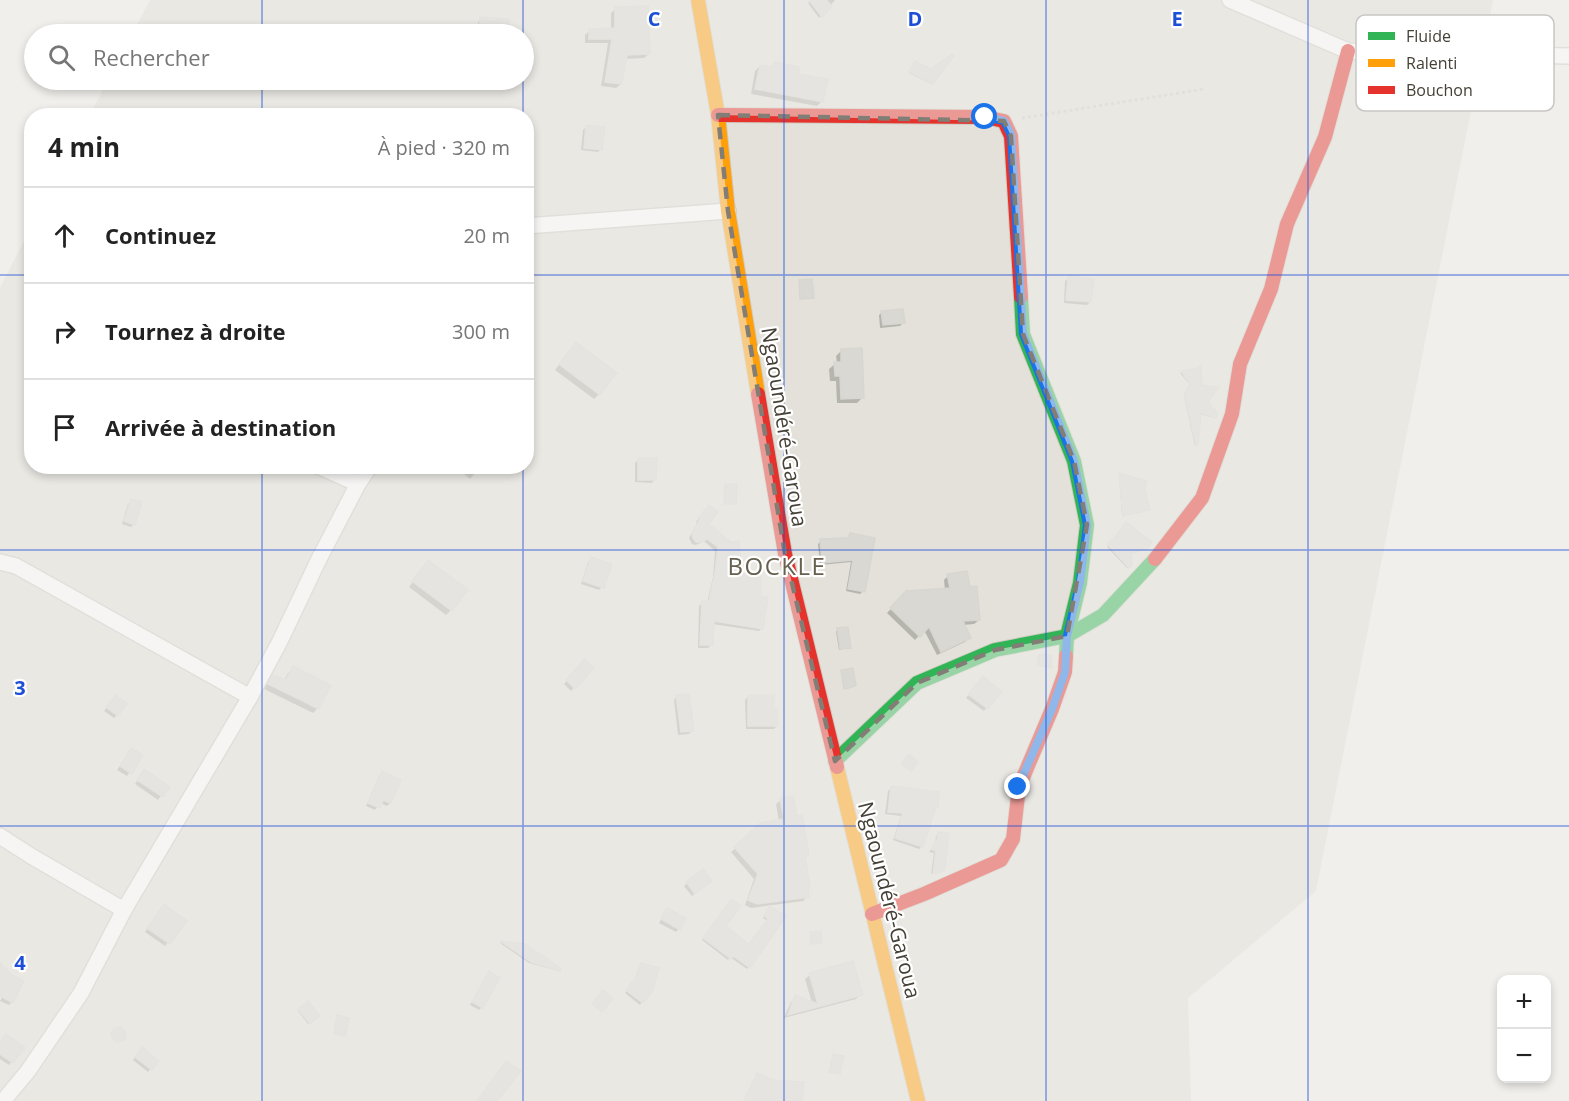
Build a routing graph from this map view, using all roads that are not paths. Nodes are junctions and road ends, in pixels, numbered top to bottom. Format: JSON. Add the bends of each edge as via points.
{"nodes":[{"id":1,"x":698,"y":0,"type":"edge"},
{"id":2,"x":1230,"y":0,"type":"edge"},
{"id":3,"x":1348,"y":51,"type":"junction"},
{"id":4,"x":1356,"y":51,"type":"edge"},
{"id":5,"x":1554,"y":56,"type":"edge"},
{"id":6,"x":1569,"y":56,"type":"edge"},
{"id":7,"x":718,"y":116,"type":"junction"},
{"id":8,"x":728,"y":211,"type":"junction"},
{"id":9,"x":534,"y":225,"type":"edge"},
{"id":10,"x":336,"y":474,"type":"edge"},
{"id":11,"x":365,"y":474,"type":"edge"},
{"id":12,"x":358,"y":484,"type":"junction"},
{"id":13,"x":0,"y":562,"type":"edge"},
{"id":14,"x":1067,"y":636,"type":"junction"},
{"id":15,"x":250,"y":697,"type":"junction"},
{"id":16,"x":835,"y":761,"type":"junction"},
{"id":17,"x":1,"y":837,"type":"edge"},
{"id":18,"x":124,"y":910,"type":"junction"},
{"id":19,"x":872,"y":914,"type":"junction"},
{"id":20,"x":3,"y":1101,"type":"edge"},
{"id":21,"x":918,"y":1101,"type":"edge"}],
"edges":[{"from":1,"to":7,"type":"main road","name":"Ngaoundéré-Garoua"},
{"from":2,"to":3,"type":"street"},
{"from":3,"to":4,"type":"street"},
{"from":3,"to":14,"type":"main road","via":[[1325,137],[1287,224],[1271,289],[1240,364],[1232,414],[1202,498],[1160,554],[1103,615]]},
{"from":5,"to":6,"type":"street"},
{"from":7,"to":8,"type":"main road","name":"Ngaoundéré-Garoua"},
{"from":7,"to":14,"type":"main road","via":[[985,117],[1004,121],[1011,135],[1023,334],[1074,461],[1087,525],[1080,582]]},
{"from":8,"to":9,"type":"street"},
{"from":8,"to":16,"type":"main road","name":"Ngaoundéré-Garoua","via":[[785,554]]},
{"from":10,"to":12,"type":"street"},
{"from":11,"to":12,"type":"street"},
{"from":12,"to":15,"type":"street"},
{"from":13,"to":15,"type":"street","via":[[16,566]]},
{"from":14,"to":16,"type":"main road","via":[[995,650],[917,683]]},
{"from":14,"to":19,"type":"main road","via":[[1065,672],[1018,787],[1013,839],[1001,860]]},
{"from":15,"to":18,"type":"street"},
{"from":16,"to":19,"type":"main road","name":"Ngaoundéré-Garoua"},
{"from":17,"to":18,"type":"street"},
{"from":18,"to":20,"type":"street","via":[[81,993]]},
{"from":19,"to":21,"type":"main road","name":"Ngaoundéré-Garoua"}]}
